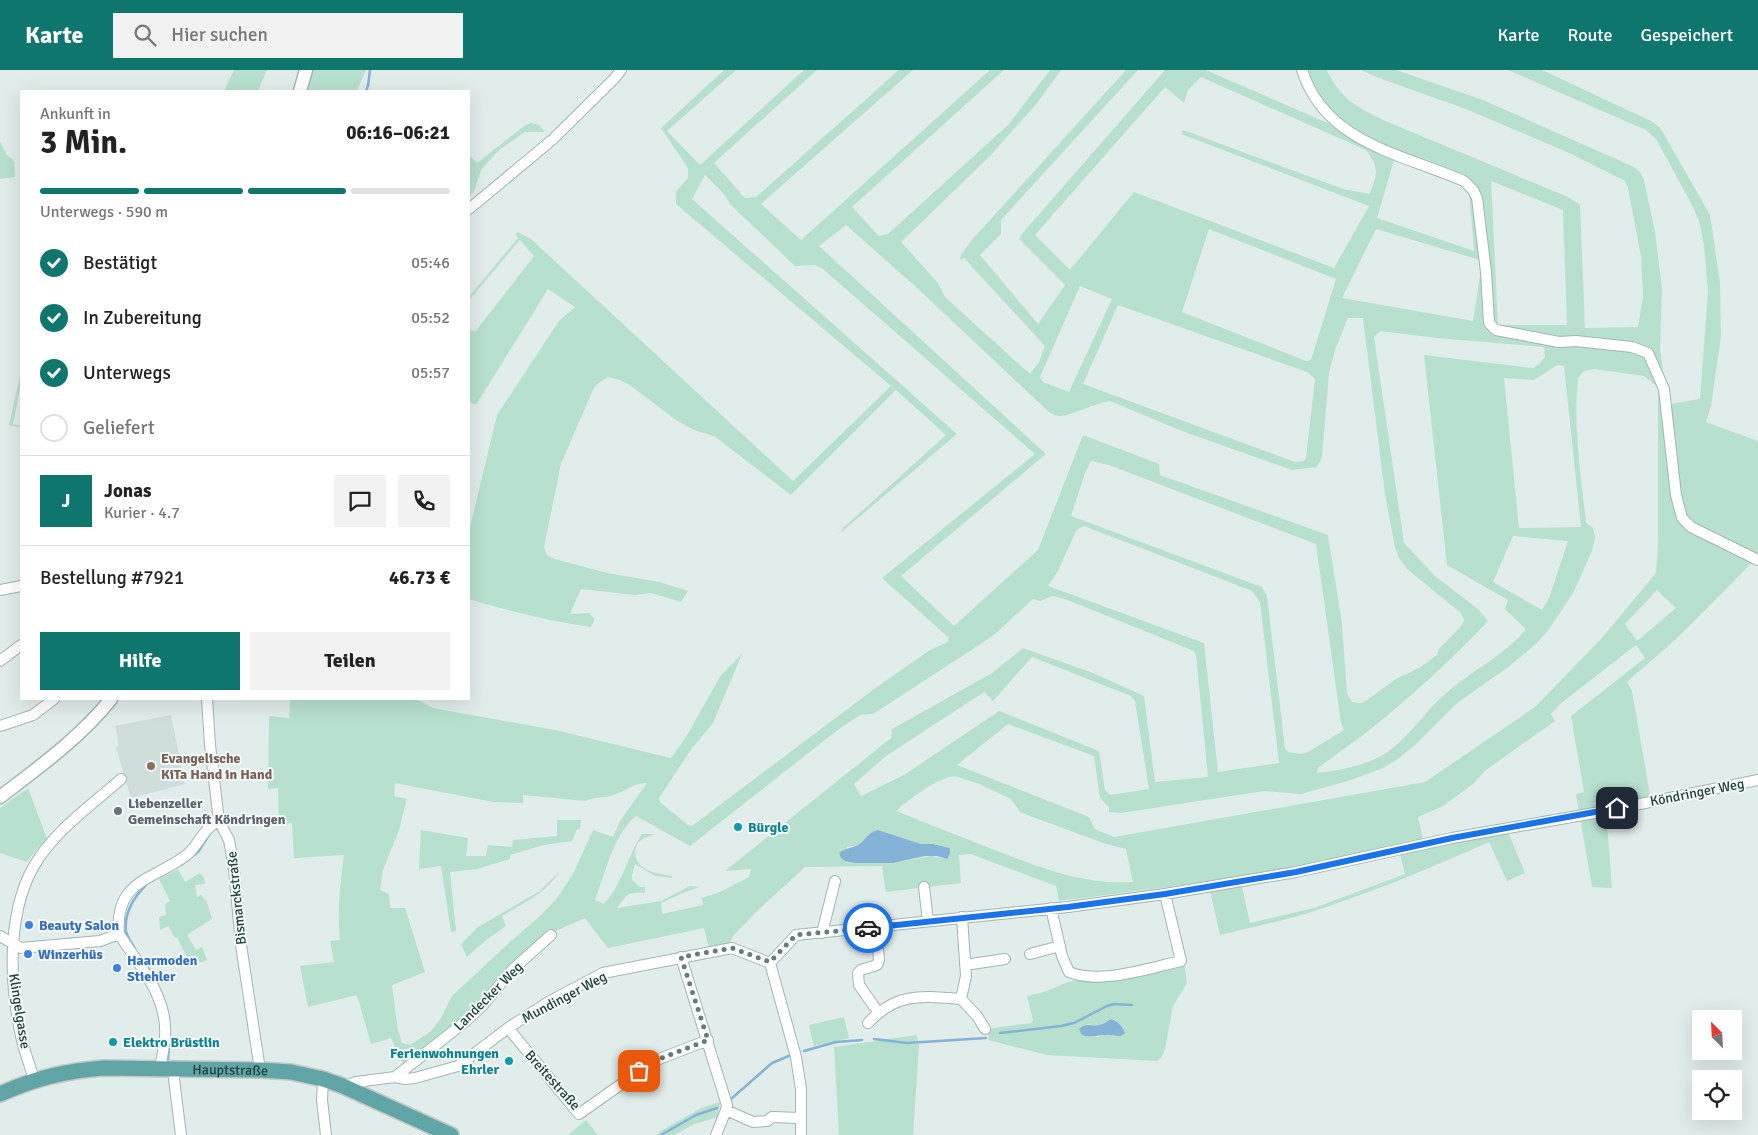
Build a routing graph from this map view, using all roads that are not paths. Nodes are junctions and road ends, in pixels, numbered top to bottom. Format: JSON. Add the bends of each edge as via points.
{"nodes":[{"id":1,"x":306,"y":70,"type":"edge"},
{"id":2,"x":621,"y":70,"type":"edge"},
{"id":3,"x":1302,"y":70,"type":"edge"},
{"id":4,"x":300,"y":90,"type":"edge"},
{"id":5,"x":470,"y":208,"type":"edge"},
{"id":6,"x":1758,"y":560,"type":"edge"},
{"id":7,"x":20,"y":586,"type":"edge"},
{"id":8,"x":0,"y":590,"type":"edge"},
{"id":9,"x":20,"y":646,"type":"edge"},
{"id":10,"x":0,"y":661,"type":"edge"},
{"id":11,"x":53,"y":700,"type":"edge"},
{"id":12,"x":110,"y":700,"type":"edge"},
{"id":13,"x":206,"y":700,"type":"edge"},
{"id":14,"x":0,"y":726,"type":"edge"},
{"id":15,"x":121,"y":779,"type":"dead end"},
{"id":16,"x":1758,"y":780,"type":"edge"},
{"id":17,"x":0,"y":797,"type":"edge"},
{"id":18,"x":219,"y":821,"type":"junction"},
{"id":19,"x":835,"y":881,"type":"dead end"},
{"id":20,"x":924,"y":888,"type":"dead end"},
{"id":21,"x":1165,"y":894,"type":"junction"},
{"id":22,"x":1051,"y":908,"type":"junction"},
{"id":23,"x":962,"y":917,"type":"junction"},
{"id":24,"x":928,"y":921,"type":"junction"},
{"id":25,"x":876,"y":927,"type":"junction"},
{"id":26,"x":822,"y":933,"type":"junction"},
{"id":27,"x":119,"y":934,"type":"junction"},
{"id":28,"x":0,"y":936,"type":"edge"},
{"id":29,"x":551,"y":936,"type":"dead end"},
{"id":30,"x":100,"y":941,"type":"junction"},
{"id":31,"x":12,"y":942,"type":"junction"},
{"id":32,"x":1060,"y":946,"type":"junction"},
{"id":33,"x":128,"y":948,"type":"junction"},
{"id":34,"x":1030,"y":954,"type":"dead end"},
{"id":35,"x":681,"y":957,"type":"junction"},
{"id":36,"x":1005,"y":959,"type":"dead end"},
{"id":37,"x":770,"y":962,"type":"junction"},
{"id":38,"x":965,"y":965,"type":"junction"},
{"id":39,"x":961,"y":999,"type":"junction"},
{"id":40,"x":878,"y":1012,"type":"junction"},
{"id":41,"x":868,"y":1023,"type":"dead end"},
{"id":42,"x":508,"y":1028,"type":"junction"},
{"id":43,"x":985,"y":1029,"type":"dead end"},
{"id":44,"x":708,"y":1040,"type":"junction"},
{"id":45,"x":168,"y":1068,"type":"junction"},
{"id":46,"x":260,"y":1070,"type":"junction"},
{"id":47,"x":394,"y":1077,"type":"junction"},
{"id":48,"x":323,"y":1079,"type":"junction"},
{"id":49,"x":34,"y":1080,"type":"junction"},
{"id":50,"x":343,"y":1086,"type":"junction"},
{"id":51,"x":0,"y":1094,"type":"edge"},
{"id":52,"x":726,"y":1110,"type":"junction"},
{"id":53,"x":800,"y":1118,"type":"junction"},
{"id":54,"x":180,"y":1135,"type":"edge"},
{"id":55,"x":326,"y":1135,"type":"edge"},
{"id":56,"x":451,"y":1135,"type":"edge"},
{"id":57,"x":716,"y":1135,"type":"edge"},
{"id":58,"x":801,"y":1135,"type":"edge"}],
"edges":[{"from":1,"to":4,"type":"street"},
{"from":2,"to":5,"type":"street","via":[[552,140]]},
{"from":3,"to":6,"type":"street","via":[[1310,90],[1333,121],[1390,153],[1464,182],[1473,190],[1477,198],[1486,272],[1489,323],[1496,330],[1559,342],[1632,347],[1648,352],[1664,389],[1676,495],[1682,518],[1691,527]]},
{"from":7,"to":8,"type":"street"},
{"from":9,"to":10,"type":"street"},
{"from":11,"to":14,"type":"street","via":[[33,715]]},
{"from":12,"to":17,"type":"street","via":[[78,734]]},
{"from":13,"to":18,"type":"street","name":"Bismarckstraße"},
{"from":15,"to":31,"type":"street","name":"Klingelgasse","via":[[71,822],[40,856],[30,872]]},
{"from":16,"to":21,"type":"street","name":"Köndringer Weg","via":[[1452,838],[1287,874]]},
{"from":18,"to":27,"type":"street","via":[[189,852],[154,873],[123,899]]},
{"from":18,"to":46,"type":"street","name":"Bismarckstraße","via":[[229,840],[234,869],[241,945]]},
{"from":19,"to":26,"type":"street"},
{"from":20,"to":24,"type":"street"},
{"from":21,"to":22,"type":"street"},
{"from":21,"to":32,"type":"street","via":[[1181,961],[1113,976],[1079,976],[1069,972]]},
{"from":22,"to":23,"type":"street"},
{"from":22,"to":32,"type":"street"},
{"from":23,"to":24,"type":"street"},
{"from":23,"to":38,"type":"street"},
{"from":24,"to":25,"type":"street"},
{"from":25,"to":26,"type":"street"},
{"from":25,"to":40,"type":"street","via":[[879,960],[877,965],[858,973],[859,985]]},
{"from":26,"to":37,"type":"street","via":[[796,935]]},
{"from":27,"to":30,"type":"street"},
{"from":27,"to":33,"type":"street"},
{"from":28,"to":31,"type":"street"},
{"from":29,"to":47,"type":"street","name":"Landecker Weg","via":[[512,970],[466,1021]]},
{"from":30,"to":31,"type":"street","via":[[21,948]]},
{"from":30,"to":33,"type":"street"},
{"from":31,"to":49,"type":"street","name":"Klingelgasse","via":[[21,1036]]},
{"from":32,"to":34,"type":"street"},
{"from":33,"to":45,"type":"street","via":[[159,998]]},
{"from":35,"to":37,"type":"street","name":"Mundinger Weg","via":[[732,948]]},
{"from":35,"to":42,"type":"street","name":"Mundinger Weg","via":[[603,973]]},
{"from":35,"to":44,"type":"street"},
{"from":36,"to":38,"type":"street"},
{"from":37,"to":53,"type":"street","via":[[796,1056],[801,1089]]},
{"from":38,"to":39,"type":"street"},
{"from":39,"to":40,"type":"street","via":[[920,996],[892,1003]]},
{"from":39,"to":43,"type":"street"},
{"from":40,"to":41,"type":"street"},
{"from":42,"to":44,"type":"street","name":"Breitestraße","via":[[579,1114],[654,1061]]},
{"from":42,"to":47,"type":"street","name":"Mundinger Weg","via":[[458,1066],[415,1078]]},
{"from":44,"to":52,"type":"street"},
{"from":45,"to":46,"type":"main road","name":"Hauptstraße"},
{"from":45,"to":49,"type":"main road","name":"Hauptstraße","via":[[82,1070]]},
{"from":45,"to":54,"type":"street","via":[[174,1079]]},
{"from":46,"to":48,"type":"main road","name":"Hauptstraße"},
{"from":47,"to":50,"type":"street"},
{"from":48,"to":50,"type":"main road","name":"Hauptstraße"},
{"from":48,"to":55,"type":"street"},
{"from":49,"to":51,"type":"main road","name":"Hauptstraße"},
{"from":50,"to":56,"type":"main road","name":"Hauptstraße"},
{"from":52,"to":53,"type":"street","via":[[753,1122],[767,1121],[772,1117]]},
{"from":52,"to":57,"type":"street"},
{"from":53,"to":58,"type":"street"}]}
